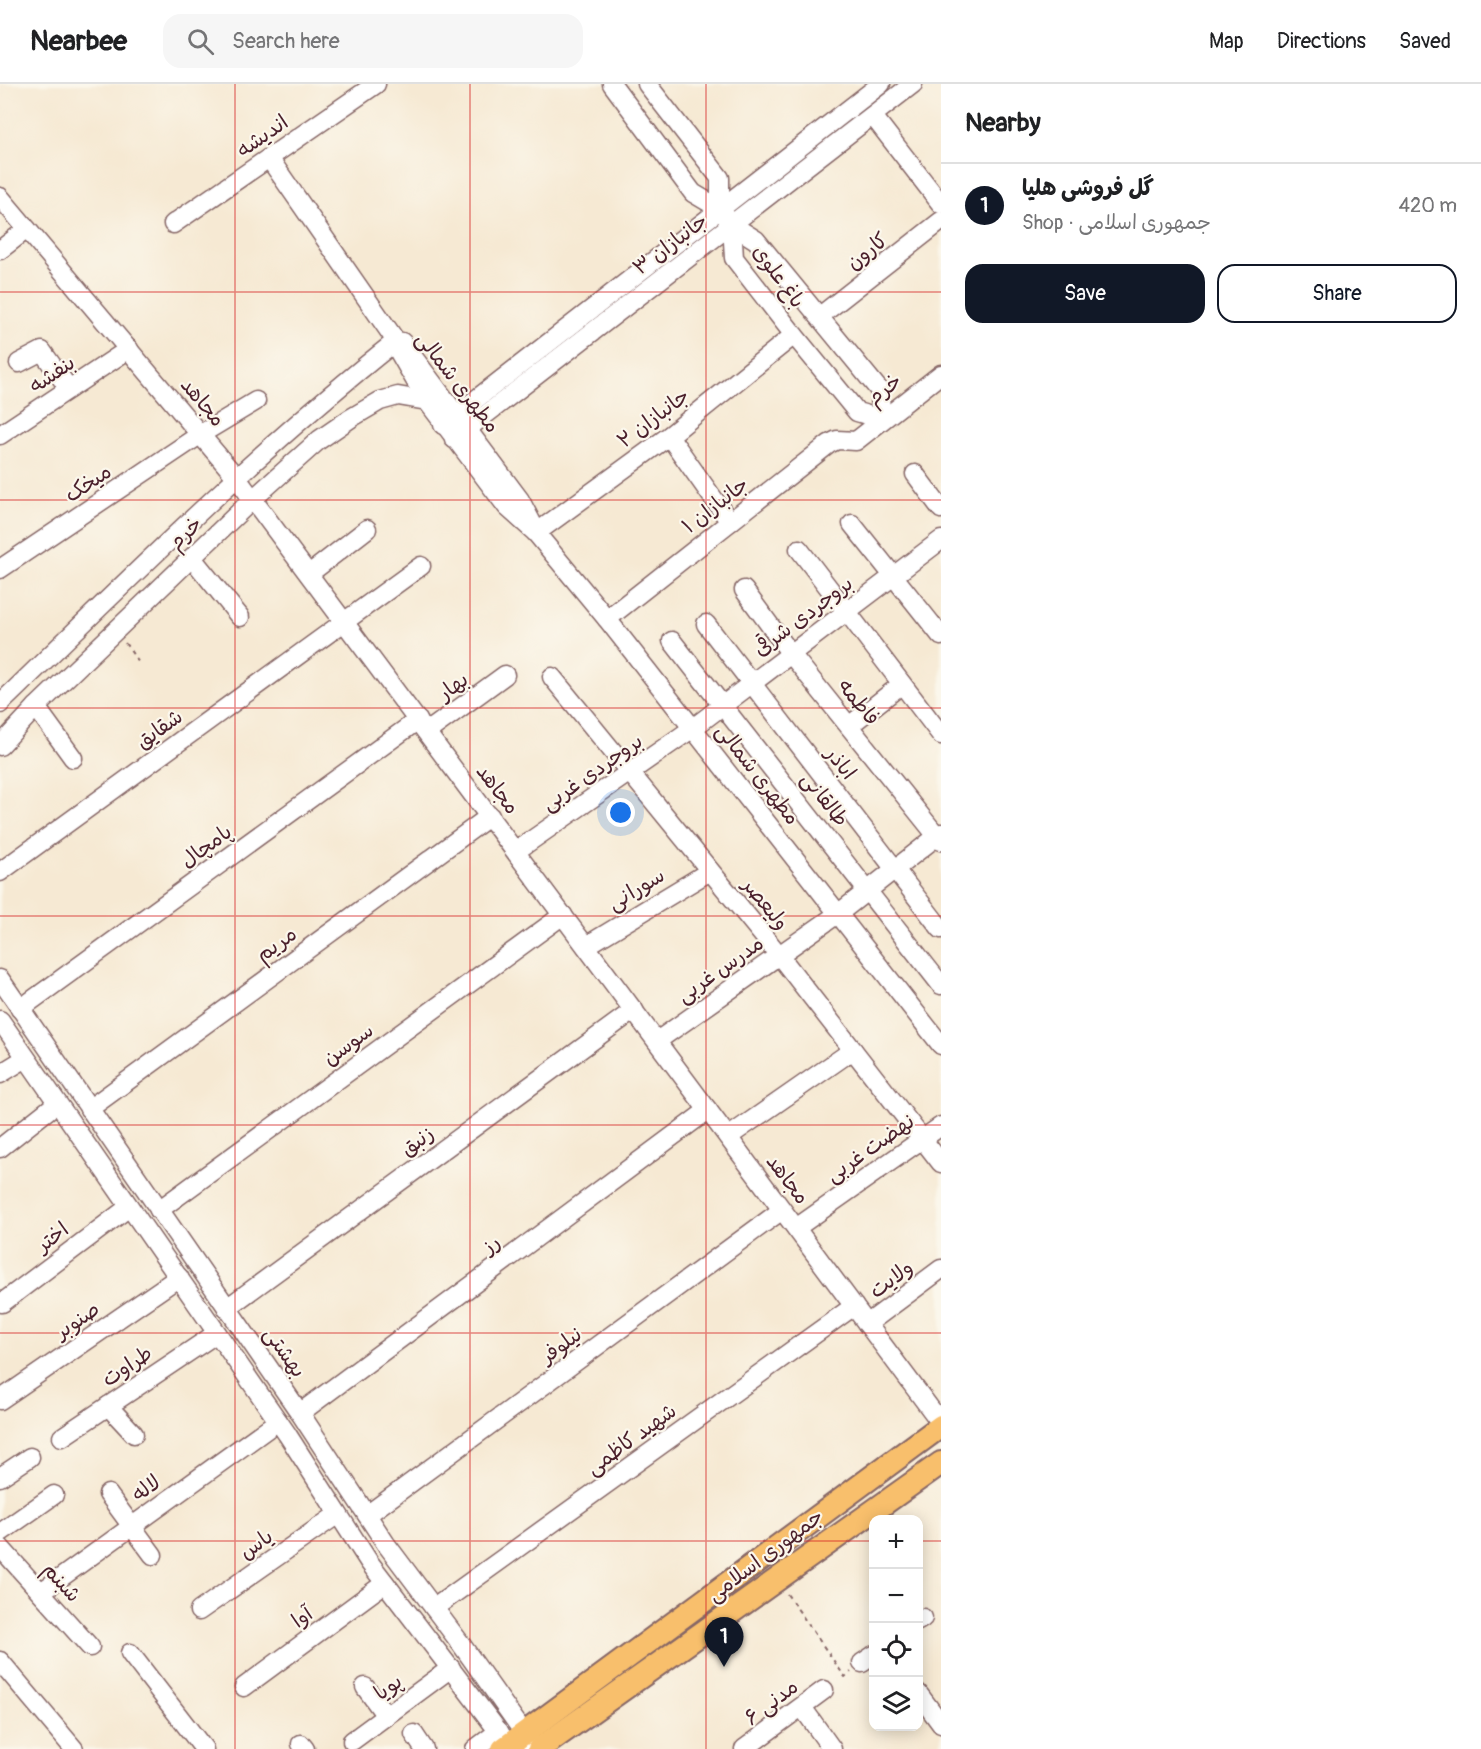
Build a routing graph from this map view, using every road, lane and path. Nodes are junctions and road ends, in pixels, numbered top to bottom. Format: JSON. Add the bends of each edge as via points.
{"nodes":[{"id":1,"x":376,"y":84,"type":"edge"},
{"id":2,"x":612,"y":84,"type":"edge"},
{"id":3,"x":647,"y":84,"type":"edge"},
{"id":4,"x":881,"y":84,"type":"edge"},
{"id":5,"x":913,"y":84,"type":"edge"},
{"id":6,"x":873,"y":116,"type":"junction"},
{"id":7,"x":269,"y":158,"type":"junction"},
{"id":8,"x":0,"y":197,"type":"edge"},
{"id":9,"x":941,"y":204,"type":"edge"},
{"id":10,"x":720,"y":209,"type":"junction"},
{"id":11,"x":941,"y":221,"type":"edge"},
{"id":12,"x":173,"y":224,"type":"dead end"},
{"id":13,"x":732,"y":225,"type":"junction"},
{"id":14,"x":27,"y":229,"type":"junction"},
{"id":15,"x":0,"y":250,"type":"edge"},
{"id":16,"x":820,"y":316,"type":"junction"},
{"id":17,"x":794,"y":335,"type":"junction"},
{"id":18,"x":396,"y":340,"type":"junction"},
{"id":19,"x":129,"y":349,"type":"junction"},
{"id":20,"x":19,"y":363,"type":"dead end"},
{"id":21,"x":941,"y":374,"type":"edge"},
{"id":22,"x":513,"y":381,"type":"junction"},
{"id":23,"x":69,"y":389,"type":"junction"},
{"id":24,"x":256,"y":401,"type":"dead end"},
{"id":25,"x":427,"y":401,"type":"junction"},
{"id":26,"x":881,"y":419,"type":"junction"},
{"id":27,"x":455,"y":426,"type":"junction"},
{"id":28,"x":201,"y":434,"type":"junction"},
{"id":29,"x":0,"y":435,"type":"edge"},
{"id":30,"x":669,"y":436,"type":"junction"},
{"id":31,"x":856,"y":441,"type":"joint"},
{"id":32,"x":915,"y":474,"type":"dead end"},
{"id":33,"x":236,"y":477,"type":"junction"},
{"id":34,"x":253,"y":499,"type":"junction"},
{"id":35,"x":941,"y":508,"type":"edge"},
{"id":36,"x":730,"y":522,"type":"junction"},
{"id":37,"x":852,"y":524,"type":"dead end"},
{"id":38,"x":367,"y":529,"type":"dead end"},
{"id":39,"x":537,"y":533,"type":"junction"},
{"id":40,"x":941,"y":540,"type":"edge"},
{"id":41,"x":799,"y":549,"type":"dead end"},
{"id":42,"x":192,"y":558,"type":"junction"},
{"id":43,"x":421,"y":566,"type":"dead end"},
{"id":44,"x":0,"y":569,"type":"edge"},
{"id":45,"x":309,"y":574,"type":"junction"},
{"id":46,"x":893,"y":576,"type":"junction"},
{"id":47,"x":744,"y":590,"type":"dead end"},
{"id":48,"x":847,"y":611,"type":"junction"},
{"id":49,"x":240,"y":617,"type":"dead end"},
{"id":50,"x":607,"y":619,"type":"junction"},
{"id":51,"x":345,"y":622,"type":"junction"},
{"id":52,"x":706,"y":624,"type":"dead end"},
{"id":53,"x":116,"y":630,"type":"junction"},
{"id":54,"x":941,"y":636,"type":"edge"},
{"id":55,"x":672,"y":641,"type":"dead end"},
{"id":56,"x":791,"y":654,"type":"junction"},
{"id":57,"x":139,"y":663,"type":"dead end"},
{"id":58,"x":505,"y":675,"type":"dead end"},
{"id":59,"x":552,"y":677,"type":"dead end"},
{"id":60,"x":751,"y":684,"type":"junction"},
{"id":61,"x":902,"y":684,"type":"junction"},
{"id":62,"x":0,"y":704,"type":"edge"},
{"id":63,"x":723,"y":706,"type":"junction"},
{"id":64,"x":36,"y":707,"type":"junction"},
{"id":65,"x":423,"y":726,"type":"junction"},
{"id":66,"x":849,"y":726,"type":"junction"},
{"id":67,"x":693,"y":728,"type":"junction"},
{"id":68,"x":941,"y":735,"type":"edge"},
{"id":69,"x":0,"y":746,"type":"edge"},
{"id":70,"x":73,"y":758,"type":"dead end"},
{"id":71,"x":630,"y":773,"type":"junction"},
{"id":72,"x":490,"y":816,"type":"junction"},
{"id":73,"x":940,"y":837,"type":"edge"},
{"id":74,"x":516,"y":851,"type":"junction"},
{"id":75,"x":894,"y":869,"type":"junction"},
{"id":76,"x":710,"y":871,"type":"junction"},
{"id":77,"x":0,"y":872,"type":"edge"},
{"id":78,"x":867,"y":890,"type":"junction"},
{"id":79,"x":838,"y":912,"type":"junction"},
{"id":80,"x":563,"y":915,"type":"junction"},
{"id":81,"x":941,"y":929,"type":"edge"},
{"id":82,"x":586,"y":946,"type":"junction"},
{"id":83,"x":779,"y":955,"type":"junction"},
{"id":84,"x":0,"y":979,"type":"edge"},
{"id":85,"x":941,"y":985,"type":"edge"},
{"id":86,"x":20,"y":1009,"type":"junction"},
{"id":87,"x":634,"y":1010,"type":"junction"},
{"id":88,"x":0,"y":1020,"type":"edge"},
{"id":89,"x":657,"y":1041,"type":"junction"},
{"id":90,"x":941,"y":1045,"type":"edge"},
{"id":91,"x":853,"y":1050,"type":"junction"},
{"id":92,"x":26,"y":1058,"type":"junction"},
{"id":93,"x":0,"y":1074,"type":"edge"},
{"id":94,"x":57,"y":1103,"type":"junction"},
{"id":95,"x":89,"y":1109,"type":"junction"},
{"id":96,"x":708,"y":1110,"type":"junction"},
{"id":97,"x":941,"y":1126,"type":"edge"},
{"id":98,"x":728,"y":1137,"type":"junction"},
{"id":99,"x":923,"y":1139,"type":"junction"},
{"id":100,"x":0,"y":1148,"type":"edge"},
{"id":101,"x":941,"y":1163,"type":"edge"},
{"id":102,"x":129,"y":1207,"type":"junction"},
{"id":103,"x":159,"y":1210,"type":"junction"},
{"id":104,"x":782,"y":1210,"type":"junction"},
{"id":105,"x":796,"y":1228,"type":"junction"},
{"id":106,"x":941,"y":1269,"type":"edge"},
{"id":107,"x":179,"y":1278,"type":"junction"},
{"id":108,"x":2,"y":1303,"type":"dead end"},
{"id":109,"x":854,"y":1306,"type":"junction"},
{"id":110,"x":227,"y":1308,"type":"junction"},
{"id":111,"x":867,"y":1324,"type":"junction"},
{"id":112,"x":217,"y":1333,"type":"junction"},
{"id":113,"x":0,"y":1400,"type":"edge"},
{"id":114,"x":108,"y":1406,"type":"junction"},
{"id":115,"x":300,"y":1413,"type":"junction"},
{"id":116,"x":278,"y":1421,"type":"junction"},
{"id":117,"x":941,"y":1425,"type":"edge"},
{"id":118,"x":134,"y":1434,"type":"dead end"},
{"id":119,"x":62,"y":1437,"type":"dead end"},
{"id":120,"x":30,"y":1457,"type":"dead end"},
{"id":121,"x":941,"y":1463,"type":"edge"},
{"id":122,"x":0,"y":1477,"type":"edge"},
{"id":123,"x":108,"y":1494,"type":"dead end"},
{"id":124,"x":54,"y":1495,"type":"dead end"},
{"id":125,"x":844,"y":1496,"type":"junction"},
{"id":126,"x":338,"y":1514,"type":"junction"},
{"id":127,"x":367,"y":1515,"type":"junction"},
{"id":128,"x":861,"y":1521,"type":"junction"},
{"id":129,"x":132,"y":1526,"type":"junction"},
{"id":130,"x":0,"y":1533,"type":"edge"},
{"id":131,"x":0,"y":1547,"type":"edge"},
{"id":132,"x":153,"y":1555,"type":"dead end"},
{"id":133,"x":778,"y":1581,"type":"junction"},
{"id":134,"x":386,"y":1583,"type":"junction"},
{"id":135,"x":41,"y":1592,"type":"junction"},
{"id":136,"x":434,"y":1608,"type":"junction"},
{"id":137,"x":199,"y":1611,"type":"dead end"},
{"id":138,"x":90,"y":1647,"type":"dead end"},
{"id":139,"x":130,"y":1653,"type":"dead end"},
{"id":140,"x":868,"y":1659,"type":"edge"},
{"id":141,"x":0,"y":1660,"type":"edge"},
{"id":142,"x":451,"y":1668,"type":"junction"},
{"id":143,"x":482,"y":1673,"type":"junction"},
{"id":144,"x":463,"y":1684,"type":"junction"},
{"id":145,"x":244,"y":1686,"type":"dead end"},
{"id":146,"x":364,"y":1687,"type":"dead end"},
{"id":147,"x":824,"y":1690,"type":"dead end"},
{"id":148,"x":569,"y":1700,"type":"junction"},
{"id":149,"x":923,"y":1700,"type":"edge"},
{"id":150,"x":802,"y":1707,"type":"junction"},
{"id":151,"x":386,"y":1716,"type":"junction"},
{"id":152,"x":580,"y":1720,"type":"junction"},
{"id":153,"x":941,"y":1725,"type":"edge"},
{"id":154,"x":352,"y":1741,"type":"dead end"},
{"id":155,"x":517,"y":1744,"type":"edge"},
{"id":156,"x":74,"y":1749,"type":"edge"},
{"id":157,"x":204,"y":1749,"type":"edge"},
{"id":158,"x":475,"y":1749,"type":"edge"},
{"id":159,"x":744,"y":1749,"type":"edge"},
{"id":160,"x":832,"y":1749,"type":"edge"}],
"edges":[{"from":1,"to":7,"type":"street","name":"اندیشه"},
{"from":2,"to":10,"type":"street","via":[[693,193]]},
{"from":3,"to":10,"type":"street","via":[[720,178]]},
{"from":4,"to":10,"type":"street","name":"جانبازان ۳"},
{"from":5,"to":6,"type":"street","name":"جانبازان ۳"},
{"from":6,"to":9,"type":"street"},
{"from":6,"to":13,"type":"street","name":"جانبازان ۳"},
{"from":7,"to":12,"type":"street","name":"اندیشه"},
{"from":7,"to":18,"type":"street"},
{"from":8,"to":14,"type":"street","name":"مجاهد"},
{"from":10,"to":13,"type":"street"},
{"from":10,"to":22,"type":"street","name":"جانبازان ۳"},
{"from":11,"to":16,"type":"street","name":"کارون"},
{"from":13,"to":16,"type":"street","name":"باغ علوی","via":[[756,240]]},
{"from":13,"to":17,"type":"street","name":"باغ علوی","via":[[734,258]]},
{"from":13,"to":22,"type":"street","name":"جانبازان ۳"},
{"from":14,"to":15,"type":"street"},
{"from":14,"to":19,"type":"street","name":"مجاهد"},
{"from":16,"to":26,"type":"street","name":"باغ علوی","via":[[880,391]]},
{"from":17,"to":26,"type":"street","name":"باغ علوی","via":[[857,412]]},
{"from":17,"to":30,"type":"street","name":"جانبازان ۲"},
{"from":18,"to":25,"type":"street","name":"مطهری شمالی","via":[[396,347]]},
{"from":18,"to":27,"type":"street","name":"مطهری شمالی","via":[[402,342]]},
{"from":18,"to":33,"type":"street","name":"خرم"},
{"from":19,"to":23,"type":"street","name":"بنفشه"},
{"from":19,"to":28,"type":"street","name":"مجاهد"},
{"from":20,"to":23,"type":"street","via":[[42,351]]},
{"from":21,"to":26,"type":"street","name":"خرم"},
{"from":22,"to":27,"type":"street","name":"جانبازان ۳"},
{"from":23,"to":29,"type":"street","name":"بنفشه"},
{"from":24,"to":28,"type":"street","name":"میخک"},
{"from":25,"to":27,"type":"street","name":"مطهری شمالی"},
{"from":25,"to":34,"type":"street","name":"خرم","via":[[398,396],[380,401],[320,440]]},
{"from":26,"to":31,"type":"street","name":"خرم"},
{"from":27,"to":39,"type":"street","name":"مطهری شمالی","via":[[520,500]]},
{"from":28,"to":33,"type":"street","name":"مجاهد"},
{"from":28,"to":44,"type":"street","name":"میخک"},
{"from":30,"to":36,"type":"street"},
{"from":30,"to":39,"type":"street","name":"جانبازان ۲"},
{"from":31,"to":36,"type":"street","name":"جانبازان ۱","via":[[837,440],[829,444]]},
{"from":32,"to":35,"type":"street"},
{"from":33,"to":34,"type":"street","name":"مجاهد"},
{"from":33,"to":62,"type":"street","name":"خرم"},
{"from":34,"to":42,"type":"street","name":"خرم"},
{"from":34,"to":45,"type":"street","name":"مجاهد"},
{"from":36,"to":50,"type":"street","name":"جانبازان ۱"},
{"from":37,"to":46,"type":"street"},
{"from":38,"to":45,"type":"street"},
{"from":39,"to":50,"type":"street","name":"مطهری شمالی"},
{"from":40,"to":46,"type":"street","name":"بروجردی شرقی"},
{"from":41,"to":48,"type":"street"},
{"from":42,"to":49,"type":"street"},
{"from":42,"to":53,"type":"street","name":"خرم"},
{"from":43,"to":51,"type":"street","name":"شقایق"},
{"from":45,"to":51,"type":"street","name":"مجاهد"},
{"from":46,"to":48,"type":"street","name":"بروجردی شرقی"},
{"from":46,"to":54,"type":"street"},
{"from":47,"to":56,"type":"street","name":"فاطمه"},
{"from":48,"to":56,"type":"street","name":"بروجردی شرقی"},
{"from":48,"to":61,"type":"street"},
{"from":50,"to":67,"type":"street","name":"مطهری شمالی"},
{"from":51,"to":65,"type":"street","name":"مجاهد"},
{"from":51,"to":77,"type":"street","name":"شقایق"},
{"from":52,"to":60,"type":"street","name":"اباذر"},
{"from":53,"to":57,"type":"path"},
{"from":53,"to":64,"type":"street","name":"خرم"},
{"from":55,"to":63,"type":"street","name":"طالقانی"},
{"from":56,"to":60,"type":"street","name":"بروجردی شرقی"},
{"from":56,"to":66,"type":"street","name":"فاطمه"},
{"from":58,"to":65,"type":"street","name":"بهار"},
{"from":59,"to":71,"type":"street","name":"ولیعصر"},
{"from":60,"to":63,"type":"street","name":"بروجردی شرقی"},
{"from":60,"to":75,"type":"street","name":"اباذر"},
{"from":61,"to":66,"type":"street"},
{"from":61,"to":68,"type":"street"},
{"from":63,"to":67,"type":"street","name":"بروجردی شرقی"},
{"from":63,"to":78,"type":"street","name":"طالقانی"},
{"from":64,"to":69,"type":"street","name":"خرم"},
{"from":64,"to":70,"type":"street"},
{"from":65,"to":72,"type":"street","name":"مجاهد"},
{"from":65,"to":86,"type":"street","name":"پامچال"},
{"from":66,"to":73,"type":"street","name":"فاطمه"},
{"from":67,"to":71,"type":"street","name":"بروجردی غربی"},
{"from":67,"to":79,"type":"street","name":"مطهری شمالی"},
{"from":71,"to":74,"type":"street","name":"بروجردی غربی"},
{"from":71,"to":76,"type":"street","name":"ولیعصر"},
{"from":72,"to":74,"type":"street","name":"مجاهد"},
{"from":72,"to":95,"type":"street","name":"مریم"},
{"from":73,"to":75,"type":"street","name":"مدرس غربی"},
{"from":74,"to":80,"type":"street","name":"مجاهد"},
{"from":75,"to":78,"type":"street","name":"مدرس غربی"},
{"from":75,"to":81,"type":"street","name":"اباذر"},
{"from":76,"to":82,"type":"street","name":"سورانی"},
{"from":76,"to":83,"type":"street","name":"ولیعصر"},
{"from":78,"to":79,"type":"street","name":"مدرس غربی"},
{"from":78,"to":85,"type":"street","name":"طالقانی"},
{"from":79,"to":83,"type":"street","name":"مدرس غربی"},
{"from":79,"to":90,"type":"street","name":"مطهری شمالی"},
{"from":80,"to":82,"type":"street","name":"مجاهد"},
{"from":80,"to":103,"type":"street","name":"سوسن"},
{"from":82,"to":87,"type":"street","name":"مجاهد"},
{"from":83,"to":89,"type":"street","name":"مدرس غربی"},
{"from":83,"to":91,"type":"street","name":"ولیعصر"},
{"from":84,"to":86,"type":"street","name":"بهشتی"},
{"from":86,"to":95,"type":"street","name":"بهشتی"},
{"from":87,"to":89,"type":"street","name":"مجاهد"},
{"from":87,"to":110,"type":"street","name":"زنبق"},
{"from":88,"to":92,"type":"street"},
{"from":89,"to":96,"type":"street","name":"مجاهد"},
{"from":91,"to":98,"type":"street"},
{"from":91,"to":99,"type":"street","name":"ولیعصر"},
{"from":92,"to":93,"type":"street"},
{"from":92,"to":94,"type":"street"},
{"from":94,"to":100,"type":"street"},
{"from":94,"to":102,"type":"street"},
{"from":95,"to":103,"type":"street","name":"بهشتی"},
{"from":96,"to":98,"type":"street","name":"مجاهد"},
{"from":96,"to":115,"type":"street","name":"رز"},
{"from":97,"to":99,"type":"street","name":"نهضت غربی"},
{"from":98,"to":104,"type":"street","name":"مجاهد"},
{"from":99,"to":101,"type":"street","name":"ولیعصر"},
{"from":99,"to":105,"type":"street","name":"نهضت غربی"},
{"from":102,"to":107,"type":"street"},
{"from":102,"to":108,"type":"street","name":"اختر"},
{"from":103,"to":110,"type":"street","name":"بهشتی"},
{"from":104,"to":105,"type":"street","name":"مجاهد"},
{"from":104,"to":127,"type":"street","name":"نیلوفر"},
{"from":105,"to":109,"type":"street","name":"مجاهد"},
{"from":106,"to":111,"type":"street","name":"ولایت"},
{"from":107,"to":112,"type":"street"},
{"from":107,"to":113,"type":"street","name":"صنوبر"},
{"from":109,"to":111,"type":"street","name":"مجاهد"},
{"from":109,"to":136,"type":"street","name":"شهید کاظمی"},
{"from":110,"to":115,"type":"street","name":"بهشتی"},
{"from":111,"to":117,"type":"street","name":"مجاهد"},
{"from":112,"to":114,"type":"street","name":"طراوت"},
{"from":112,"to":116,"type":"street"},
{"from":114,"to":118,"type":"street"},
{"from":114,"to":119,"type":"street","name":"طراوت"},
{"from":115,"to":127,"type":"street","name":"بهشتی"},
{"from":116,"to":126,"type":"street"},
{"from":116,"to":129,"type":"street","name":"لاله"},
{"from":117,"to":125,"type":"main road","name":"جمهوری اسلامی"},
{"from":120,"to":122,"type":"street"},
{"from":121,"to":128,"type":"main road","name":"جمهوری اسلامی"},
{"from":123,"to":129,"type":"street"},
{"from":124,"to":130,"type":"street"},
{"from":125,"to":128,"type":"main road"},
{"from":125,"to":148,"type":"main road","name":"جمهوری اسلامی"},
{"from":126,"to":134,"type":"street"},
{"from":126,"to":137,"type":"street","name":"یاس"},
{"from":127,"to":136,"type":"street","name":"بهشتی"},
{"from":128,"to":133,"type":"main road","name":"جمهوری اسلامی"},
{"from":129,"to":132,"type":"street"},
{"from":129,"to":135,"type":"street","name":"لاله"},
{"from":131,"to":135,"type":"street","name":"شبنم"},
{"from":133,"to":140,"type":"path","via":[[845,1677]]},
{"from":133,"to":152,"type":"main road","name":"جمهوری اسلامی"},
{"from":134,"to":142,"type":"street"},
{"from":134,"to":145,"type":"street","name":"آوا"},
{"from":135,"to":138,"type":"street","name":"شبنم"},
{"from":136,"to":143,"type":"street","name":"بهشتی"},
{"from":139,"to":157,"type":"street"},
{"from":141,"to":156,"type":"street"},
{"from":142,"to":144,"type":"street"},
{"from":142,"to":151,"type":"street","name":"پویا"},
{"from":143,"to":144,"type":"street","via":[[475,1682]]},
{"from":143,"to":155,"type":"street","name":"بهشتی"},
{"from":144,"to":155,"type":"street"},
{"from":146,"to":151,"type":"street"},
{"from":147,"to":150,"type":"street","name":"مدنی ۶"},
{"from":148,"to":152,"type":"main road","via":[[569,1713]]},
{"from":148,"to":155,"type":"main road","name":"جمهوری اسلامی"},
{"from":149,"to":153,"type":"street"},
{"from":150,"to":159,"type":"street","name":"مدنی ۶"},
{"from":150,"to":160,"type":"street"},
{"from":151,"to":154,"type":"street","name":"پویا"},
{"from":152,"to":155,"type":"main road","name":"جمهوری اسلامی"},
{"from":155,"to":158,"type":"street"}]}
